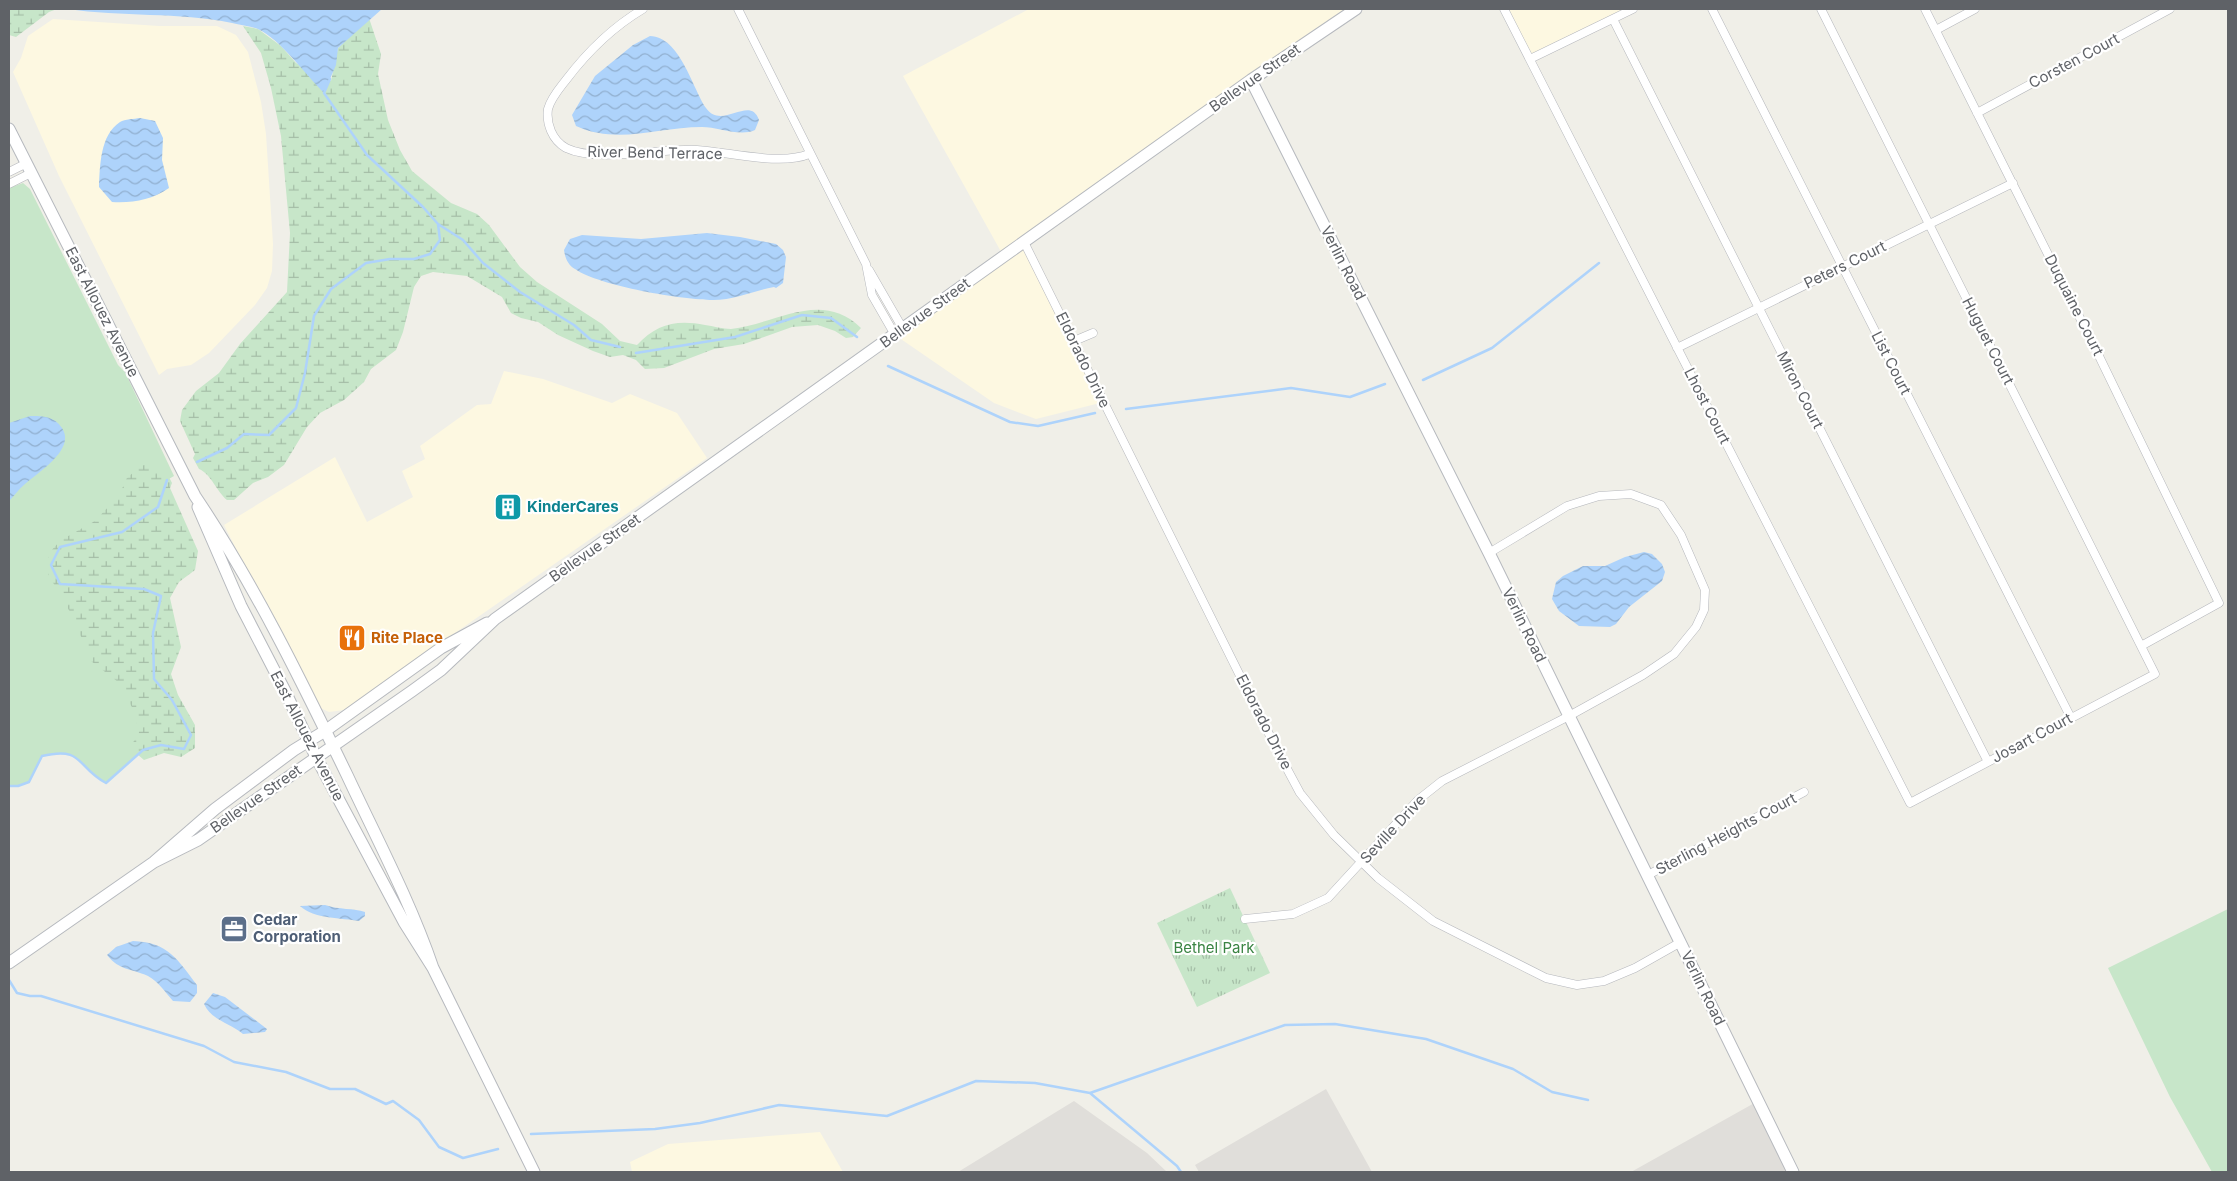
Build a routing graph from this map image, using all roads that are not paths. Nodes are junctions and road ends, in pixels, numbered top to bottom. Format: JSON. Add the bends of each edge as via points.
{"nodes":[{"id":1,"x":643,"y":9,"type":"edge"},
{"id":2,"x":738,"y":9,"type":"edge"},
{"id":3,"x":1356,"y":9,"type":"edge"},
{"id":4,"x":1504,"y":9,"type":"edge"},
{"id":5,"x":1633,"y":9,"type":"edge"},
{"id":6,"x":1712,"y":9,"type":"edge"},
{"id":7,"x":1821,"y":9,"type":"edge"},
{"id":8,"x":1925,"y":9,"type":"edge"},
{"id":9,"x":1975,"y":9,"type":"edge"},
{"id":10,"x":2170,"y":9,"type":"edge"},
{"id":11,"x":1613,"y":19,"type":"junction"},
{"id":12,"x":1936,"y":30,"type":"junction"},
{"id":13,"x":1530,"y":59,"type":"junction"},
{"id":14,"x":1251,"y":80,"type":"junction"},
{"id":15,"x":1978,"y":113,"type":"junction"},
{"id":16,"x":9,"y":129,"type":"edge"},
{"id":17,"x":809,"y":154,"type":"junction"},
{"id":18,"x":29,"y":168,"type":"junction"},
{"id":19,"x":9,"y":172,"type":"edge"},
{"id":20,"x":2012,"y":183,"type":"junction"},
{"id":21,"x":9,"y":184,"type":"edge"},
{"id":22,"x":1929,"y":224,"type":"junction"},
{"id":23,"x":1024,"y":242,"type":"junction"},
{"id":24,"x":1842,"y":266,"type":"junction"},
{"id":25,"x":1758,"y":308,"type":"junction"},
{"id":26,"x":899,"y":332,"type":"junction"},
{"id":27,"x":1093,"y":333,"type":"dead end"},
{"id":28,"x":1074,"y":341,"type":"junction"},
{"id":29,"x":1678,"y":348,"type":"junction"},
{"id":30,"x":195,"y":496,"type":"junction"},
{"id":31,"x":1489,"y":553,"type":"junction"},
{"id":32,"x":496,"y":619,"type":"junction"},
{"id":33,"x":2141,"y":646,"type":"junction"},
{"id":34,"x":2155,"y":674,"type":"joint"},
{"id":35,"x":1569,"y":716,"type":"junction"},
{"id":36,"x":2071,"y":718,"type":"junction"},
{"id":37,"x":325,"y":731,"type":"junction"},
{"id":38,"x":309,"y":741,"type":"junction"},
{"id":39,"x":333,"y":747,"type":"junction"},
{"id":40,"x":316,"y":757,"type":"junction"},
{"id":41,"x":1988,"y":762,"type":"junction"},
{"id":42,"x":1804,"y":792,"type":"dead end"},
{"id":43,"x":1910,"y":803,"type":"joint"},
{"id":44,"x":154,"y":862,"type":"junction"},
{"id":45,"x":1362,"y":862,"type":"junction"},
{"id":46,"x":1648,"y":875,"type":"junction"},
{"id":47,"x":1245,"y":919,"type":"dead end"},
{"id":48,"x":1681,"y":942,"type":"junction"},
{"id":49,"x":9,"y":964,"type":"edge"},
{"id":50,"x":433,"y":968,"type":"junction"},
{"id":51,"x":534,"y":1172,"type":"edge"},
{"id":52,"x":1793,"y":1172,"type":"edge"}],
"edges":[{"from":1,"to":17,"type":"street","name":"River Bend Terrace","via":[[611,30],[584,55],[552,98],[548,124],[554,138],[565,148],[610,154],[697,150],[783,159],[798,159]]},
{"from":2,"to":17,"type":"street"},
{"from":3,"to":14,"type":"street","name":"Bellevue Street"},
{"from":4,"to":13,"type":"street","name":"Lhost Court"},
{"from":5,"to":11,"type":"street"},
{"from":6,"to":24,"type":"street","name":"List Court"},
{"from":7,"to":22,"type":"street","name":"Huguet Court"},
{"from":8,"to":12,"type":"street","name":"Duquaine Court"},
{"from":9,"to":12,"type":"street"},
{"from":10,"to":15,"type":"street","name":"Corsten Court"},
{"from":11,"to":13,"type":"street"},
{"from":11,"to":25,"type":"street","name":"Miron Court"},
{"from":12,"to":15,"type":"street","name":"Duquaine Court"},
{"from":13,"to":29,"type":"street","name":"Lhost Court"},
{"from":14,"to":23,"type":"street","name":"Bellevue Street"},
{"from":14,"to":31,"type":"street","name":"Verlin Road"},
{"from":15,"to":20,"type":"street","name":"Duquaine Court"},
{"from":16,"to":18,"type":"street","name":"East Allouez Avenue"},
{"from":17,"to":26,"type":"street","via":[[866,264],[872,295]]},
{"from":18,"to":19,"type":"street"},
{"from":18,"to":21,"type":"street"},
{"from":18,"to":30,"type":"street","name":"East Allouez Avenue"},
{"from":20,"to":22,"type":"street","name":"Peters Court"},
{"from":20,"to":33,"type":"street","name":"Duquaine Court","via":[[2219,603]]},
{"from":22,"to":24,"type":"street","name":"Peters Court"},
{"from":22,"to":33,"type":"street","name":"Huguet Court"},
{"from":23,"to":26,"type":"street","name":"Bellevue Street"},
{"from":23,"to":28,"type":"street","name":"Eldorado Drive"},
{"from":24,"to":25,"type":"street","name":"Peters Court"},
{"from":24,"to":36,"type":"street","name":"List Court"},
{"from":25,"to":29,"type":"street","name":"Peters Court"},
{"from":25,"to":41,"type":"street","name":"Miron Court"},
{"from":26,"to":32,"type":"street","name":"Bellevue Street"},
{"from":27,"to":28,"type":"street"},
{"from":28,"to":45,"type":"street","name":"Eldorado Drive","via":[[1300,793],[1334,835]]},
{"from":29,"to":43,"type":"street","name":"Lhost Court"},
{"from":30,"to":37,"type":"street","name":"East Allouez Avenue","via":[[255,596]]},
{"from":30,"to":38,"type":"street","name":"East Allouez Avenue","via":[[241,606]]},
{"from":31,"to":35,"type":"street","name":"Verlin Road"},
{"from":31,"to":35,"type":"street","name":"Seville Drive","via":[[1567,506],[1599,496],[1631,494],[1661,505],[1685,544],[1705,590],[1704,610],[1696,627],[1674,654]]},
{"from":32,"to":37,"type":"street","name":"Bellevue Street","via":[[441,648]]},
{"from":32,"to":39,"type":"street","name":"Bellevue Street","via":[[441,670]]},
{"from":33,"to":34,"type":"street","name":"Huguet Court"},
{"from":34,"to":36,"type":"street","name":"Josart Court"},
{"from":35,"to":45,"type":"street","name":"Seville Drive","via":[[1442,781],[1418,800]]},
{"from":35,"to":46,"type":"street","name":"Verlin Road"},
{"from":36,"to":41,"type":"street","name":"Josart Court"},
{"from":37,"to":38,"type":"street","name":"Bellevue Street"},
{"from":37,"to":39,"type":"street","name":"East Allouez Avenue"},
{"from":38,"to":40,"type":"street","name":"East Allouez Avenue"},
{"from":38,"to":44,"type":"street","name":"Bellevue Street","via":[[215,809]]},
{"from":39,"to":40,"type":"street","name":"Bellevue Street"},
{"from":39,"to":50,"type":"street","name":"East Allouez Avenue","via":[[407,900]]},
{"from":40,"to":44,"type":"street","name":"Bellevue Street","via":[[198,840]]},
{"from":40,"to":50,"type":"street","name":"East Allouez Avenue","via":[[404,922]]},
{"from":41,"to":43,"type":"street","name":"Josart Court"},
{"from":42,"to":46,"type":"street","name":"Sterling Heights Court"},
{"from":44,"to":49,"type":"street","name":"Bellevue Street"},
{"from":45,"to":47,"type":"street","name":"Seville Drive","via":[[1328,898],[1310,907],[1293,914]]},
{"from":45,"to":48,"type":"street","name":"Eldorado Drive","via":[[1433,921],[1546,978],[1577,985],[1604,981]]},
{"from":46,"to":48,"type":"street","name":"Verlin Road"},
{"from":48,"to":52,"type":"street","name":"Verlin Road"},
{"from":50,"to":51,"type":"street","name":"East Allouez Avenue"}]}
